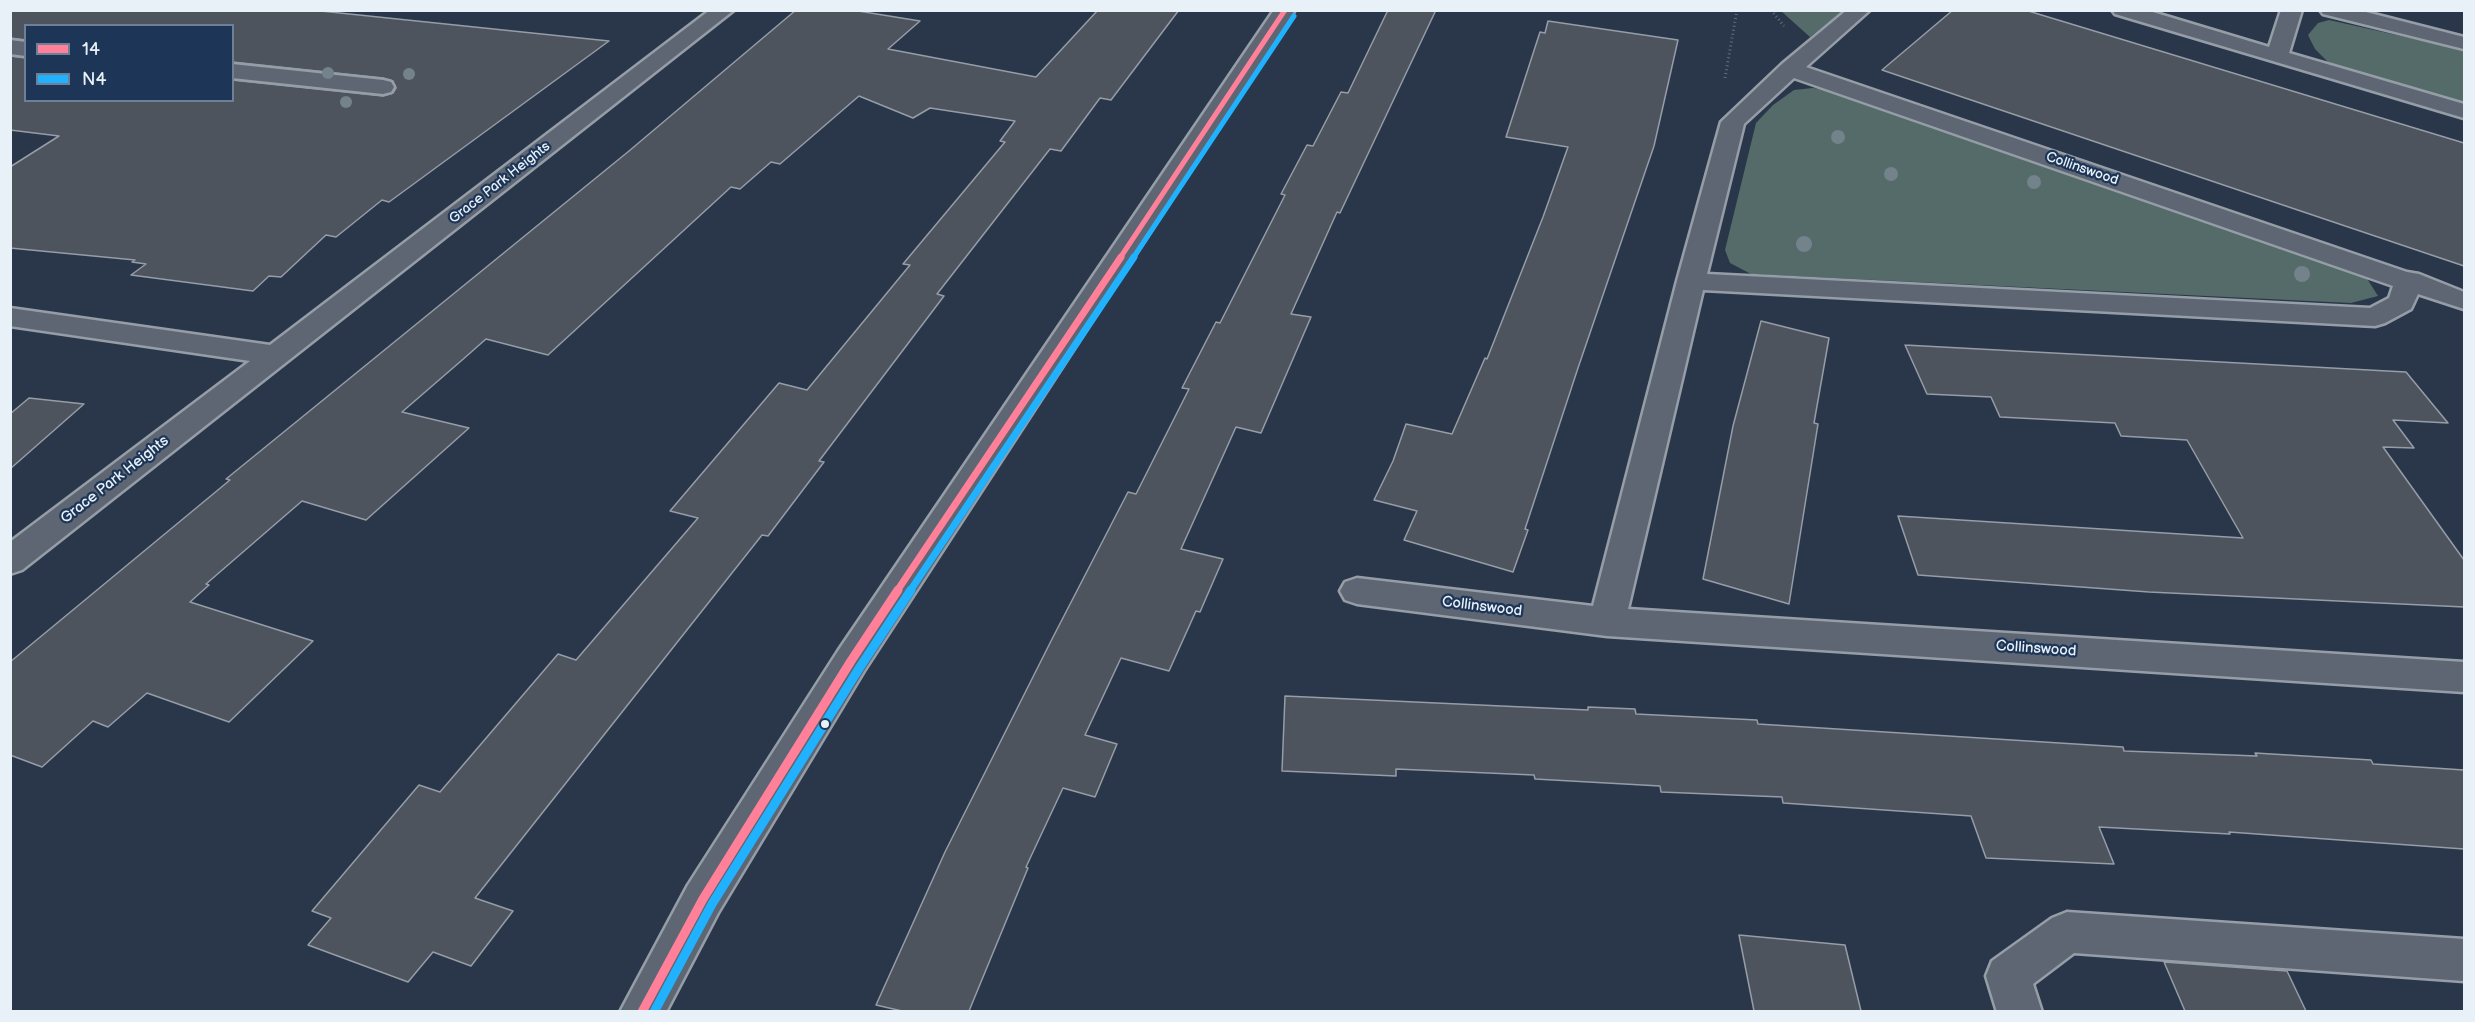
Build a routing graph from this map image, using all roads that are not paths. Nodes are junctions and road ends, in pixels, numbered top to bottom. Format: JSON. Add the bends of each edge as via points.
{"nodes":[{"id":1,"x":724,"y":10,"type":"edge"},
{"id":2,"x":1285,"y":10,"type":"edge"},
{"id":3,"x":1860,"y":10,"type":"edge"},
{"id":4,"x":2122,"y":10,"type":"edge"},
{"id":5,"x":2292,"y":10,"type":"edge"},
{"id":6,"x":2330,"y":10,"type":"edge"},
{"id":7,"x":2464,"y":42,"type":"edge"},
{"id":8,"x":2277,"y":56,"type":"junction"},
{"id":9,"x":1790,"y":69,"type":"junction"},
{"id":10,"x":234,"y":71,"type":"edge"},
{"id":11,"x":383,"y":87,"type":"dead end"},
{"id":12,"x":2464,"y":111,"type":"edge"},
{"id":13,"x":2409,"y":280,"type":"junction"},
{"id":14,"x":1691,"y":281,"type":"junction"},
{"id":15,"x":2464,"y":301,"type":"edge"},
{"id":16,"x":10,"y":317,"type":"edge"},
{"id":17,"x":276,"y":355,"type":"junction"},
{"id":18,"x":10,"y":561,"type":"edge"},
{"id":19,"x":1357,"y":591,"type":"dead end"},
{"id":20,"x":1607,"y":622,"type":"junction"},
{"id":21,"x":2464,"y":677,"type":"edge"},
{"id":22,"x":2464,"y":960,"type":"edge"},
{"id":23,"x":2014,"y":994,"type":"edge"},
{"id":24,"x":642,"y":1011,"type":"edge"}],
"edges":[{"from":1,"to":17,"type":"street","name":"Grace Park Heights"},
{"from":2,"to":24,"type":"street","via":[[851,661],[703,899]]},
{"from":3,"to":9,"type":"street"},
{"from":4,"to":8,"type":"street"},
{"from":5,"to":8,"type":"street"},
{"from":6,"to":7,"type":"street"},
{"from":8,"to":12,"type":"street"},
{"from":9,"to":13,"type":"street","name":"Collinswood"},
{"from":9,"to":14,"type":"street","via":[[1733,122]]},
{"from":10,"to":11,"type":"street"},
{"from":13,"to":14,"type":"street","via":[[2401,303],[2374,317]]},
{"from":13,"to":15,"type":"street","name":"Collinswood"},
{"from":14,"to":20,"type":"street"},
{"from":16,"to":17,"type":"street"},
{"from":17,"to":18,"type":"street","name":"Grace Park Heights"},
{"from":19,"to":20,"type":"street","name":"Collinswood"},
{"from":20,"to":21,"type":"street","name":"Collinswood"},
{"from":22,"to":23,"type":"street","via":[[2067,932]]}]}
